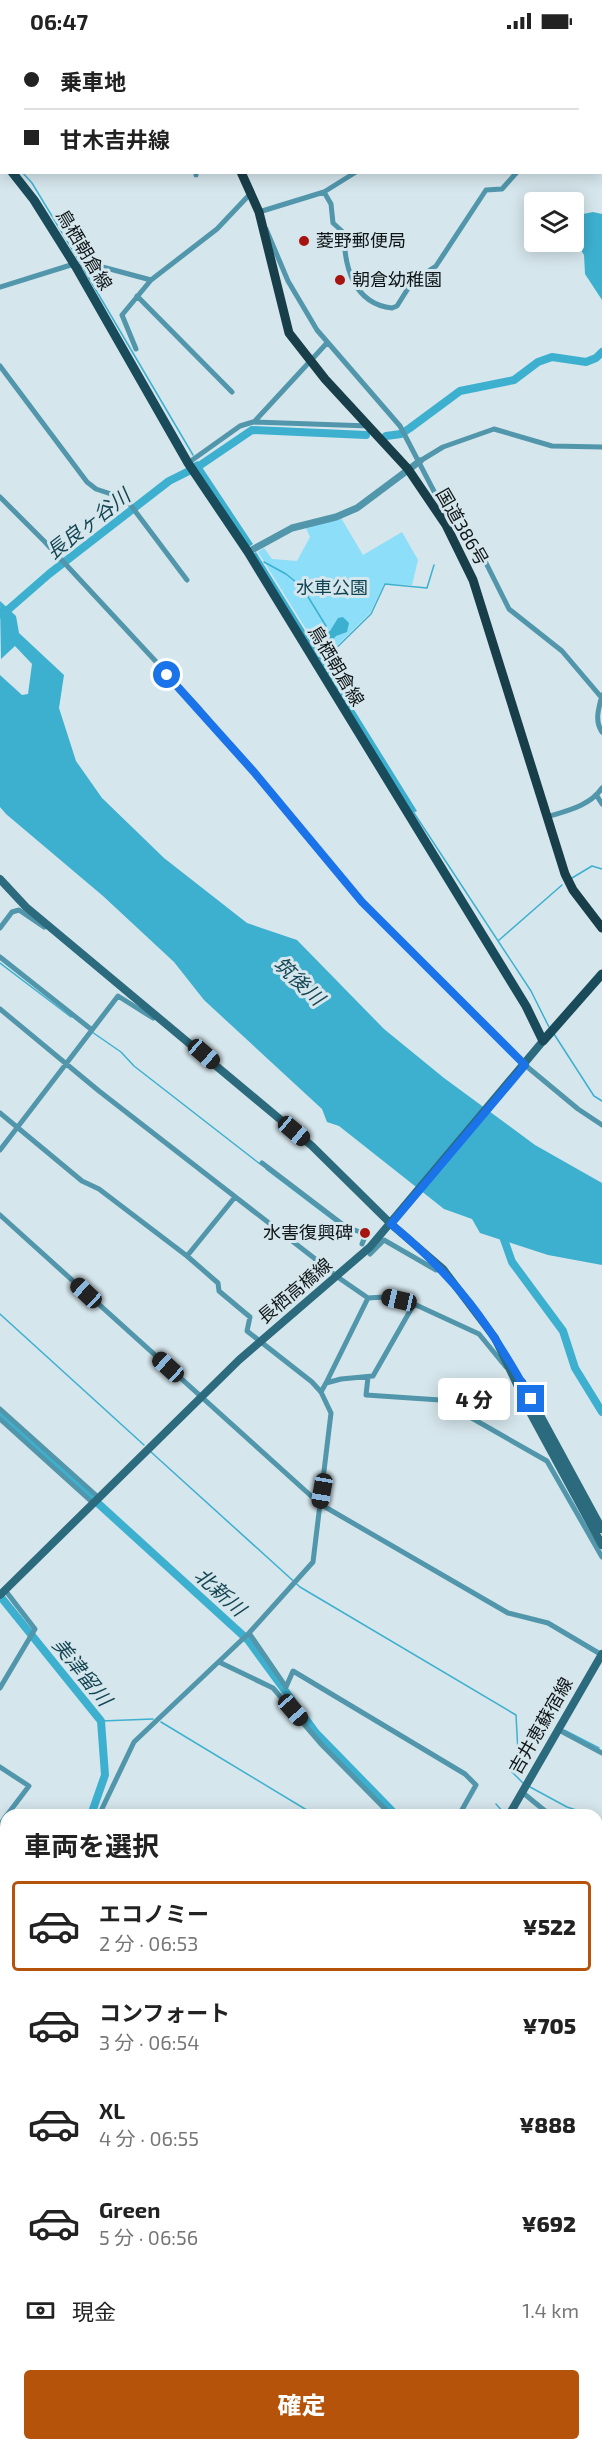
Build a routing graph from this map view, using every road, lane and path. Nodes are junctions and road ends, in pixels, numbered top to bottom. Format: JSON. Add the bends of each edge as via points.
{"nodes":[{"id":1,"x":14,"y":174,"type":"edge"},
{"id":2,"x":242,"y":174,"type":"edge"},
{"id":3,"x":353,"y":174,"type":"edge"},
{"id":4,"x":515,"y":174,"type":"edge"},
{"id":5,"x":324,"y":192,"type":"junction"},
{"id":6,"x":251,"y":193,"type":"junction"},
{"id":7,"x":259,"y":212,"type":"junction"},
{"id":8,"x":262,"y":225,"type":"junction"},
{"id":9,"x":77,"y":266,"type":"junction"},
{"id":10,"x":151,"y":280,"type":"junction"},
{"id":11,"x":0,"y":287,"type":"edge"},
{"id":12,"x":137,"y":296,"type":"junction"},
{"id":13,"x":326,"y":344,"type":"junction"},
{"id":14,"x":136,"y":349,"type":"dead end"},
{"id":15,"x":311,"y":362,"type":"junction"},
{"id":16,"x":0,"y":366,"type":"edge"},
{"id":17,"x":232,"y":392,"type":"dead end"},
{"id":18,"x":253,"y":422,"type":"junction"},
{"id":19,"x":369,"y":426,"type":"junction"},
{"id":20,"x":602,"y":447,"type":"edge"},
{"id":21,"x":420,"y":461,"type":"junction"},
{"id":22,"x":189,"y":463,"type":"junction"},
{"id":23,"x":408,"y":470,"type":"junction"},
{"id":24,"x":0,"y":497,"type":"edge"},
{"id":25,"x":448,"y":523,"type":"junction"},
{"id":26,"x":249,"y":551,"type":"junction"},
{"id":27,"x":187,"y":580,"type":"dead end"},
{"id":28,"x":602,"y":695,"type":"edge"},
{"id":29,"x":602,"y":732,"type":"edge"},
{"id":30,"x":602,"y":788,"type":"edge"},
{"id":31,"x":597,"y":796,"type":"junction"},
{"id":32,"x":602,"y":804,"type":"edge"},
{"id":33,"x":546,"y":818,"type":"junction"},
{"id":34,"x":0,"y":879,"type":"edge"},
{"id":35,"x":0,"y":928,"type":"edge"},
{"id":36,"x":51,"y":928,"type":"junction"},
{"id":37,"x":602,"y":928,"type":"edge"},
{"id":38,"x":0,"y":957,"type":"edge"},
{"id":39,"x":602,"y":975,"type":"edge"},
{"id":40,"x":0,"y":1009,"type":"edge"},
{"id":41,"x":169,"y":1024,"type":"junction"},
{"id":42,"x":92,"y":1030,"type":"junction"},
{"id":43,"x":543,"y":1041,"type":"junction"},
{"id":44,"x":66,"y":1064,"type":"junction"},
{"id":45,"x":522,"y":1068,"type":"junction"},
{"id":46,"x":0,"y":1113,"type":"edge"},
{"id":47,"x":602,"y":1125,"type":"edge"},
{"id":48,"x":17,"y":1127,"type":"junction"},
{"id":49,"x":0,"y":1150,"type":"edge"},
{"id":50,"x":262,"y":1163,"type":"dead end"},
{"id":51,"x":235,"y":1197,"type":"junction"},
{"id":52,"x":0,"y":1215,"type":"edge"},
{"id":53,"x":393,"y":1222,"type":"junction"},
{"id":54,"x":362,"y":1244,"type":"dead end"},
{"id":55,"x":370,"y":1254,"type":"dead end"},
{"id":56,"x":187,"y":1256,"type":"junction"},
{"id":57,"x":443,"y":1269,"type":"junction"},
{"id":58,"x":332,"y":1272,"type":"dead end"},
{"id":59,"x":339,"y":1278,"type":"dead end"},
{"id":60,"x":368,"y":1298,"type":"junction"},
{"id":61,"x":414,"y":1304,"type":"junction"},
{"id":62,"x":260,"y":1342,"type":"junction"},
{"id":63,"x":512,"y":1369,"type":"junction"},
{"id":64,"x":368,"y":1377,"type":"junction"},
{"id":65,"x":326,"y":1383,"type":"junction"},
{"id":66,"x":321,"y":1392,"type":"junction"},
{"id":67,"x":201,"y":1396,"type":"junction"},
{"id":68,"x":0,"y":1408,"type":"edge"},
{"id":69,"x":0,"y":1419,"type":"edge"},
{"id":70,"x":95,"y":1501,"type":"junction"},
{"id":71,"x":320,"y":1504,"type":"junction"},
{"id":72,"x":602,"y":1529,"type":"edge"},
{"id":73,"x":602,"y":1545,"type":"edge"},
{"id":74,"x":602,"y":1557,"type":"edge"},
{"id":75,"x":3,"y":1591,"type":"edge"},
{"id":76,"x":249,"y":1633,"type":"junction"},
{"id":77,"x":602,"y":1654,"type":"edge"},
{"id":78,"x":219,"y":1662,"type":"junction"},
{"id":79,"x":0,"y":1688,"type":"edge"},
{"id":80,"x":559,"y":1730,"type":"junction"},
{"id":81,"x":602,"y":1753,"type":"edge"},
{"id":82,"x":0,"y":1767,"type":"edge"},
{"id":83,"x":525,"y":1787,"type":"junction"},
{"id":84,"x":11,"y":1809,"type":"edge"},
{"id":85,"x":102,"y":1809,"type":"edge"},
{"id":86,"x":385,"y":1809,"type":"edge"},
{"id":87,"x":462,"y":1809,"type":"edge"},
{"id":88,"x":512,"y":1809,"type":"edge"},
{"id":89,"x":545,"y":1809,"type":"edge"}],
"edges":[{"from":1,"to":9,"type":"main road","name":"鳥栖朝倉線"},
{"from":2,"to":6,"type":"highway","name":"国道386号"},
{"from":3,"to":5,"type":"street"},
{"from":4,"to":5,"type":"street","via":[[502,189],[486,190],[436,266],[412,282],[392,309],[368,300],[357,290],[344,249],[344,233],[333,223],[331,204]]},
{"from":5,"to":7,"type":"street"},
{"from":6,"to":7,"type":"highway","name":"国道386号"},
{"from":6,"to":10,"type":"street","via":[[217,229]]},
{"from":7,"to":8,"type":"highway","name":"国道386号"},
{"from":8,"to":13,"type":"street","via":[[288,281]]},
{"from":8,"to":15,"type":"highway","name":"国道386号","via":[[284,321]]},
{"from":9,"to":10,"type":"street","via":[[89,264]]},
{"from":9,"to":11,"type":"street"},
{"from":9,"to":22,"type":"main road","name":"鳥栖朝倉線"},
{"from":10,"to":12,"type":"street"},
{"from":12,"to":14,"type":"street","via":[[122,315]]},
{"from":12,"to":17,"type":"street"},
{"from":13,"to":15,"type":"street"},
{"from":13,"to":21,"type":"street","via":[[400,426]]},
{"from":15,"to":18,"type":"street"},
{"from":15,"to":19,"type":"highway","name":"国道386号"},
{"from":16,"to":27,"type":"street","via":[[87,482],[126,500]]},
{"from":18,"to":19,"type":"street"},
{"from":18,"to":22,"type":"street","via":[[240,426]]},
{"from":19,"to":23,"type":"highway","name":"国道386号"},
{"from":20,"to":21,"type":"street","via":[[552,446],[494,429],[443,447]]},
{"from":21,"to":23,"type":"street"},
{"from":21,"to":25,"type":"street"},
{"from":22,"to":26,"type":"main road","name":"鳥栖朝倉線"},
{"from":23,"to":25,"type":"highway","name":"国道386号"},
{"from":23,"to":26,"type":"street","via":[[357,508],[292,528]]},
{"from":24,"to":45,"type":"street","via":[[199,708],[362,902]]},
{"from":25,"to":28,"type":"street","via":[[484,560],[509,609],[562,651]]},
{"from":25,"to":33,"type":"highway","name":"国道386号","via":[[473,580]]},
{"from":26,"to":43,"type":"main road","name":"鳥栖朝倉線","via":[[526,1006]]},
{"from":28,"to":29,"type":"street","via":[[597,715]]},
{"from":30,"to":31,"type":"street"},
{"from":31,"to":32,"type":"street"},
{"from":31,"to":33,"type":"street"},
{"from":33,"to":37,"type":"highway","name":"国道386号","via":[[573,890]]},
{"from":34,"to":36,"type":"main road"},
{"from":35,"to":36,"type":"street","via":[[12,912],[19,910]]},
{"from":36,"to":41,"type":"main road"},
{"from":38,"to":42,"type":"street"},
{"from":39,"to":43,"type":"main road"},
{"from":40,"to":44,"type":"street"},
{"from":41,"to":42,"type":"street","via":[[118,996]]},
{"from":41,"to":53,"type":"main road","via":[[312,1146]]},
{"from":42,"to":44,"type":"street"},
{"from":43,"to":45,"type":"main road"},
{"from":44,"to":48,"type":"street"},
{"from":44,"to":51,"type":"street"},
{"from":45,"to":47,"type":"street"},
{"from":45,"to":53,"type":"main road"},
{"from":46,"to":48,"type":"street"},
{"from":48,"to":49,"type":"street"},
{"from":48,"to":56,"type":"street","via":[[82,1181],[99,1189]]},
{"from":50,"to":54,"type":"street","via":[[346,1227],[366,1234]]},
{"from":51,"to":56,"type":"street"},
{"from":51,"to":58,"type":"street"},
{"from":52,"to":67,"type":"street"},
{"from":53,"to":57,"type":"main road"},
{"from":53,"to":62,"type":"main road","name":"長栖高橋線","via":[[340,1274]]},
{"from":55,"to":57,"type":"street","via":[[384,1240],[436,1270]]},
{"from":56,"to":62,"type":"street","via":[[250,1317],[247,1331]]},
{"from":57,"to":63,"type":"main road","via":[[483,1319]]},
{"from":59,"to":60,"type":"street"},
{"from":60,"to":61,"type":"street","via":[[384,1297]]},
{"from":60,"to":65,"type":"street"},
{"from":61,"to":63,"type":"street","via":[[479,1334],[506,1368]]},
{"from":61,"to":64,"type":"street","via":[[374,1376]]},
{"from":62,"to":66,"type":"street"},
{"from":62,"to":67,"type":"main road","name":"長栖高橋線"},
{"from":63,"to":72,"type":"main road"},
{"from":63,"to":73,"type":"main road","via":[[531,1414]]},
{"from":64,"to":65,"type":"street"},
{"from":64,"to":74,"type":"street","via":[[366,1395],[440,1400],[547,1461]]},
{"from":65,"to":66,"type":"street"},
{"from":66,"to":71,"type":"street","via":[[331,1413]]},
{"from":67,"to":70,"type":"main road","name":"長栖高橋線"},
{"from":67,"to":71,"type":"street"},
{"from":68,"to":70,"type":"street"},
{"from":69,"to":70,"type":"street"},
{"from":70,"to":75,"type":"main road","name":"長栖高橋線"},
{"from":71,"to":76,"type":"street","via":[[313,1562]]},
{"from":71,"to":77,"type":"street","via":[[508,1613],[548,1623]]},
{"from":75,"to":79,"type":"street","via":[[35,1629]]},
{"from":76,"to":78,"type":"street"},
{"from":76,"to":87,"type":"street","via":[[286,1686],[293,1671],[465,1774],[476,1785]]},
{"from":77,"to":80,"type":"main road","name":"吉井恵蘇宿線"},
{"from":78,"to":85,"type":"street","via":[[134,1742]]},
{"from":78,"to":86,"type":"street","via":[[273,1688]]},
{"from":80,"to":81,"type":"street"},
{"from":80,"to":83,"type":"main road","name":"吉井恵蘇宿線"},
{"from":82,"to":84,"type":"street","via":[[29,1786]]},
{"from":83,"to":88,"type":"main road","name":"吉井恵蘇宿線"},
{"from":83,"to":89,"type":"street"}]}
